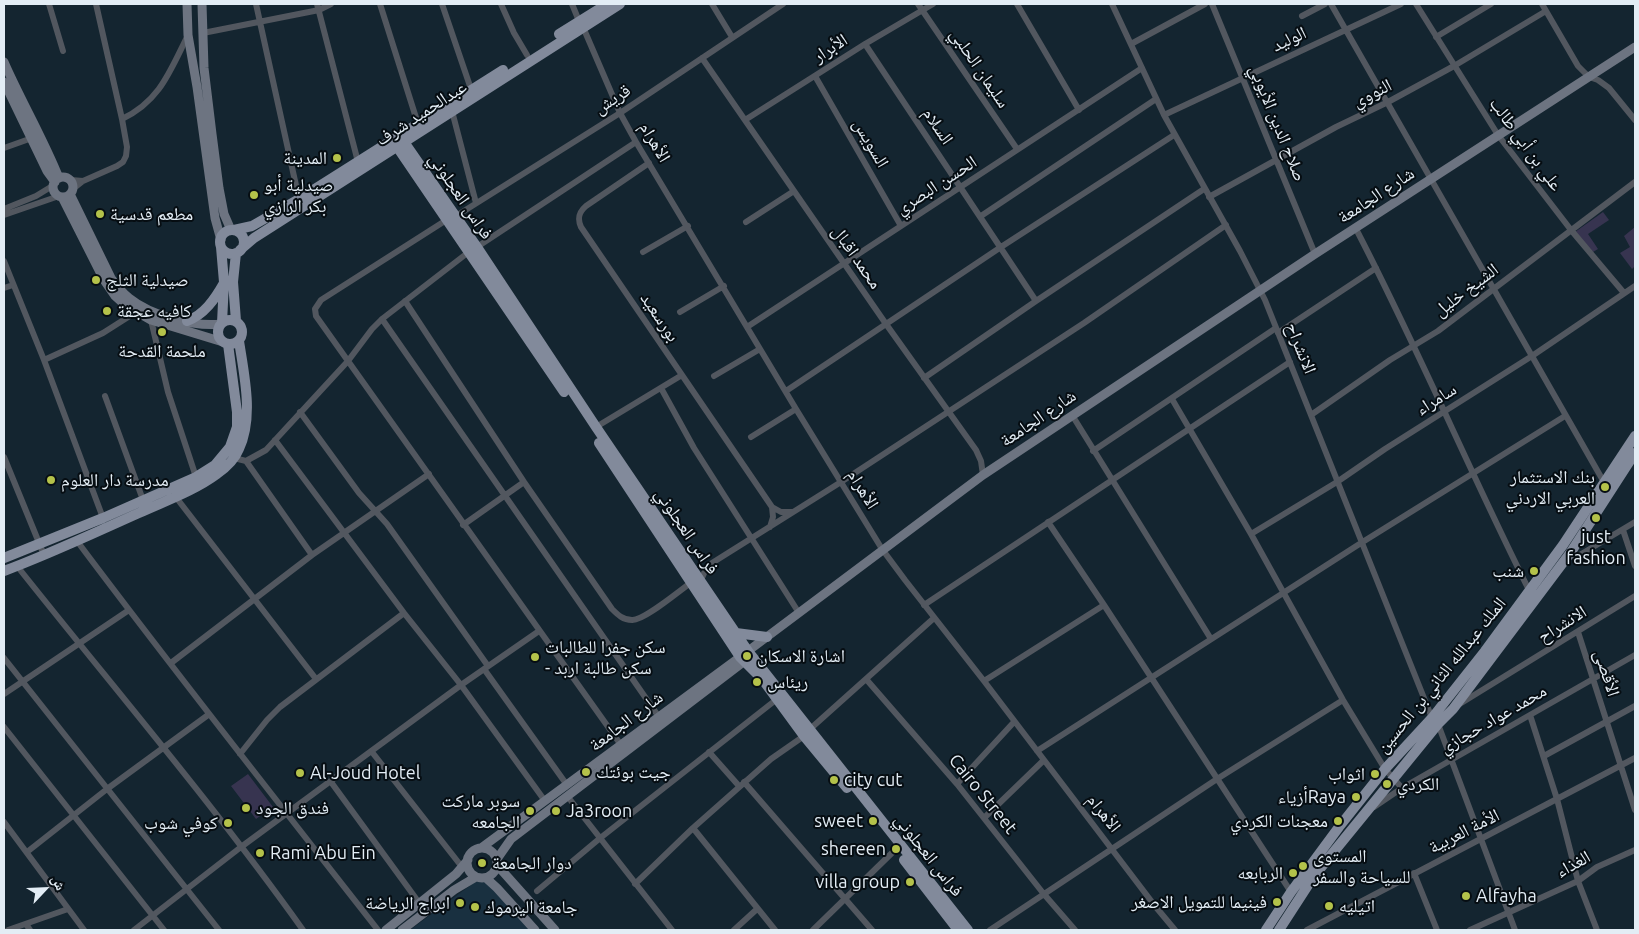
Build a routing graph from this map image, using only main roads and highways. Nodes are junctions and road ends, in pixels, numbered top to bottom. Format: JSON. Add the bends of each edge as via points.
{"nodes":[{"id":1,"x":188,"y":4,"type":"edge"},
{"id":2,"x":202,"y":4,"type":"edge"},
{"id":3,"x":607,"y":4,"type":"edge"},
{"id":4,"x":620,"y":4,"type":"edge"},
{"id":5,"x":188,"y":23,"type":"junction"},
{"id":6,"x":581,"y":24,"type":"junction"},
{"id":7,"x":203,"y":29,"type":"junction"},
{"id":8,"x":203,"y":45,"type":"junction"},
{"id":9,"x":190,"y":46,"type":"junction"},
{"id":10,"x":1635,"y":47,"type":"edge"},
{"id":11,"x":4,"y":62,"type":"edge"},
{"id":12,"x":4,"y":82,"type":"edge"},
{"id":13,"x":473,"y":94,"type":"junction"},
{"id":14,"x":419,"y":128,"type":"junction"},
{"id":15,"x":399,"y":142,"type":"junction"},
{"id":16,"x":382,"y":157,"type":"junction"},
{"id":17,"x":413,"y":162,"type":"junction"},
{"id":18,"x":56,"y":182,"type":"junction"},
{"id":19,"x":67,"y":191,"type":"junction"},
{"id":20,"x":232,"y":230,"type":"junction"},
{"id":21,"x":221,"y":243,"type":"junction"},
{"id":22,"x":473,"y":249,"type":"junction"},
{"id":23,"x":238,"y":252,"type":"junction"},
{"id":24,"x":224,"y":282,"type":"junction"},
{"id":25,"x":186,"y":321,"type":"junction"},
{"id":26,"x":236,"y":321,"type":"junction"},
{"id":27,"x":222,"y":323,"type":"junction"},
{"id":28,"x":239,"y":340,"type":"junction"},
{"id":29,"x":226,"y":343,"type":"junction"},
{"id":30,"x":242,"y":358,"type":"junction"},
{"id":31,"x":230,"y":360,"type":"junction"},
{"id":32,"x":1635,"y":436,"type":"edge"},
{"id":33,"x":1635,"y":453,"type":"edge"},
{"id":34,"x":1607,"y":487,"type":"junction"},
{"id":35,"x":4,"y":558,"type":"edge"},
{"id":36,"x":4,"y":572,"type":"edge"},
{"id":37,"x":696,"y":581,"type":"junction"},
{"id":38,"x":736,"y":633,"type":"junction"},
{"id":39,"x":766,"y":637,"type":"junction"},
{"id":40,"x":746,"y":656,"type":"junction"},
{"id":41,"x":1435,"y":721,"type":"junction"},
{"id":42,"x":807,"y":733,"type":"junction"},
{"id":43,"x":481,"y":848,"type":"junction"},
{"id":44,"x":497,"y":862,"type":"junction"},
{"id":45,"x":465,"y":863,"type":"junction"},
{"id":46,"x":481,"y":877,"type":"junction"},
{"id":47,"x":386,"y":930,"type":"edge"},
{"id":48,"x":402,"y":930,"type":"edge"},
{"id":49,"x":535,"y":930,"type":"edge"},
{"id":50,"x":556,"y":930,"type":"edge"},
{"id":51,"x":958,"y":930,"type":"edge"},
{"id":52,"x":968,"y":930,"type":"edge"},
{"id":53,"x":1266,"y":930,"type":"edge"},
{"id":54,"x":1279,"y":930,"type":"edge"}],
"edges":[{"from":1,"to":5,"type":"main road"},
{"from":2,"to":7,"type":"main road"},
{"from":3,"to":6,"type":"main road","name":"عبدالحميد شرف"},
{"from":4,"to":6,"type":"main road","name":"عبدالحميد شرف"},
{"from":5,"to":7,"type":"main road","via":[[196,19]]},
{"from":5,"to":9,"type":"main road"},
{"from":6,"to":13,"type":"main road","name":"عبدالحميد شرف"},
{"from":6,"to":13,"type":"main road","name":"عبدالحميد شرف","via":[[527,55]]},
{"from":7,"to":8,"type":"main road"},
{"from":8,"to":9,"type":"main road","via":[[195,49]]},
{"from":8,"to":20,"type":"main road","via":[[219,188],[224,214]]},
{"from":9,"to":21,"type":"main road"},
{"from":10,"to":39,"type":"main road","name":"شارع الجامعة","via":[[1355,227],[983,475]]},
{"from":11,"to":18,"type":"main road","via":[[48,150]]},
{"from":12,"to":18,"type":"main road","via":[[47,172]]},
{"from":13,"to":14,"type":"main road","name":"عبدالحميد شرف"},
{"from":13,"to":14,"type":"main road","name":"عبدالحميد شرف","via":[[452,111]]},
{"from":14,"to":15,"type":"main road","name":"عبدالحميد شرف"},
{"from":14,"to":17,"type":"main road"},
{"from":15,"to":16,"type":"main road","name":"عبدالحميد شرف"},
{"from":15,"to":17,"type":"main road","name":"فراس العجلوني"},
{"from":15,"to":20,"type":"main road","name":"عبدالحميد شرف","via":[[358,162],[252,226]]},
{"from":16,"to":17,"type":"main road"},
{"from":16,"to":23,"type":"main road","name":"عبدالحميد شرف","via":[[254,238]]},
{"from":17,"to":22,"type":"main road","name":"فراس العجلوني"},
{"from":18,"to":19,"type":"main road","via":[[54,191]]},
{"from":18,"to":19,"type":"main road","via":[[65,177]]},
{"from":19,"to":25,"type":"main road","via":[[110,278],[119,289],[130,300],[156,313]]},
{"from":19,"to":29,"type":"main road","via":[[104,280],[115,296],[151,320]]},
{"from":20,"to":21,"type":"main road","via":[[224,233]]},
{"from":20,"to":23,"type":"main road","via":[[243,237],[244,244]]},
{"from":21,"to":23,"type":"main road","via":[[229,253]]},
{"from":21,"to":24,"type":"main road"},
{"from":22,"to":37,"type":"main road","name":"فراس العجلوني"},
{"from":22,"to":37,"type":"main road","name":"فراس العجلوني","via":[[596,426]]},
{"from":23,"to":26,"type":"main road","via":[[233,282]]},
{"from":24,"to":25,"type":"main road","via":[[208,306],[194,319]]},
{"from":24,"to":27,"type":"main road"},
{"from":25,"to":27,"type":"main road"},
{"from":26,"to":27,"type":"main road"},
{"from":26,"to":28,"type":"main road","via":[[242,329]]},
{"from":27,"to":29,"type":"main road","via":[[218,334]]},
{"from":28,"to":29,"type":"main road","via":[[234,344]]},
{"from":28,"to":30,"type":"main road"},
{"from":29,"to":31,"type":"main road"},
{"from":30,"to":31,"type":"main road"},
{"from":30,"to":36,"type":"main road","via":[[248,416],[246,429],[234,458],[219,473]]},
{"from":31,"to":35,"type":"main road","via":[[237,427],[230,447],[208,471]]},
{"from":32,"to":34,"type":"main road","name":"الملك عبدالله الثاني بن الحسين"},
{"from":33,"to":34,"type":"main road","name":"الملك عبدالله الثاني بن الحسين"},
{"from":34,"to":41,"type":"main road","name":"الملك عبدالله الثاني بن الحسين"},
{"from":34,"to":41,"type":"main road","name":"الملك عبدالله الثاني بن الحسين","via":[[1571,552],[1453,709]]},
{"from":37,"to":38,"type":"main road","name":"فراس العجلوني"},
{"from":37,"to":40,"type":"main road","name":"فراس العجلوني"},
{"from":38,"to":39,"type":"main road"},
{"from":38,"to":40,"type":"main road","name":"فراس العجلوني"},
{"from":39,"to":40,"type":"main road","name":"شارع الجامعة"},
{"from":40,"to":42,"type":"main road","name":"فراس العجلوني"},
{"from":40,"to":42,"type":"main road","name":"فراس العجلوني"},
{"from":40,"to":43,"type":"main road","name":"شارع الجامعة"},
{"from":40,"to":44,"type":"main road","name":"شارع الجامعة","via":[[511,839]]},
{"from":41,"to":53,"type":"main road","name":"الملك عبدالله الثاني بن الحسين","via":[[1385,769],[1290,892]]},
{"from":41,"to":54,"type":"main road","name":"الملك عبدالله الثاني بن الحسين","via":[[1393,779],[1314,876]]},
{"from":42,"to":51,"type":"main road","name":"فراس العجلوني"},
{"from":42,"to":52,"type":"main road","name":"فراس العجلوني"},
{"from":43,"to":44,"type":"main road","via":[[492,852]]},
{"from":43,"to":45,"type":"main road","via":[[472,852]]},
{"from":44,"to":46,"type":"main road","via":[[493,873]]},
{"from":44,"to":50,"type":"main road"},
{"from":45,"to":46,"type":"main road","via":[[469,870]]},
{"from":45,"to":47,"type":"main road","via":[[456,874]]},
{"from":46,"to":48,"type":"main road","via":[[454,890]]},
{"from":46,"to":49,"type":"main road","via":[[497,888]]}]}
